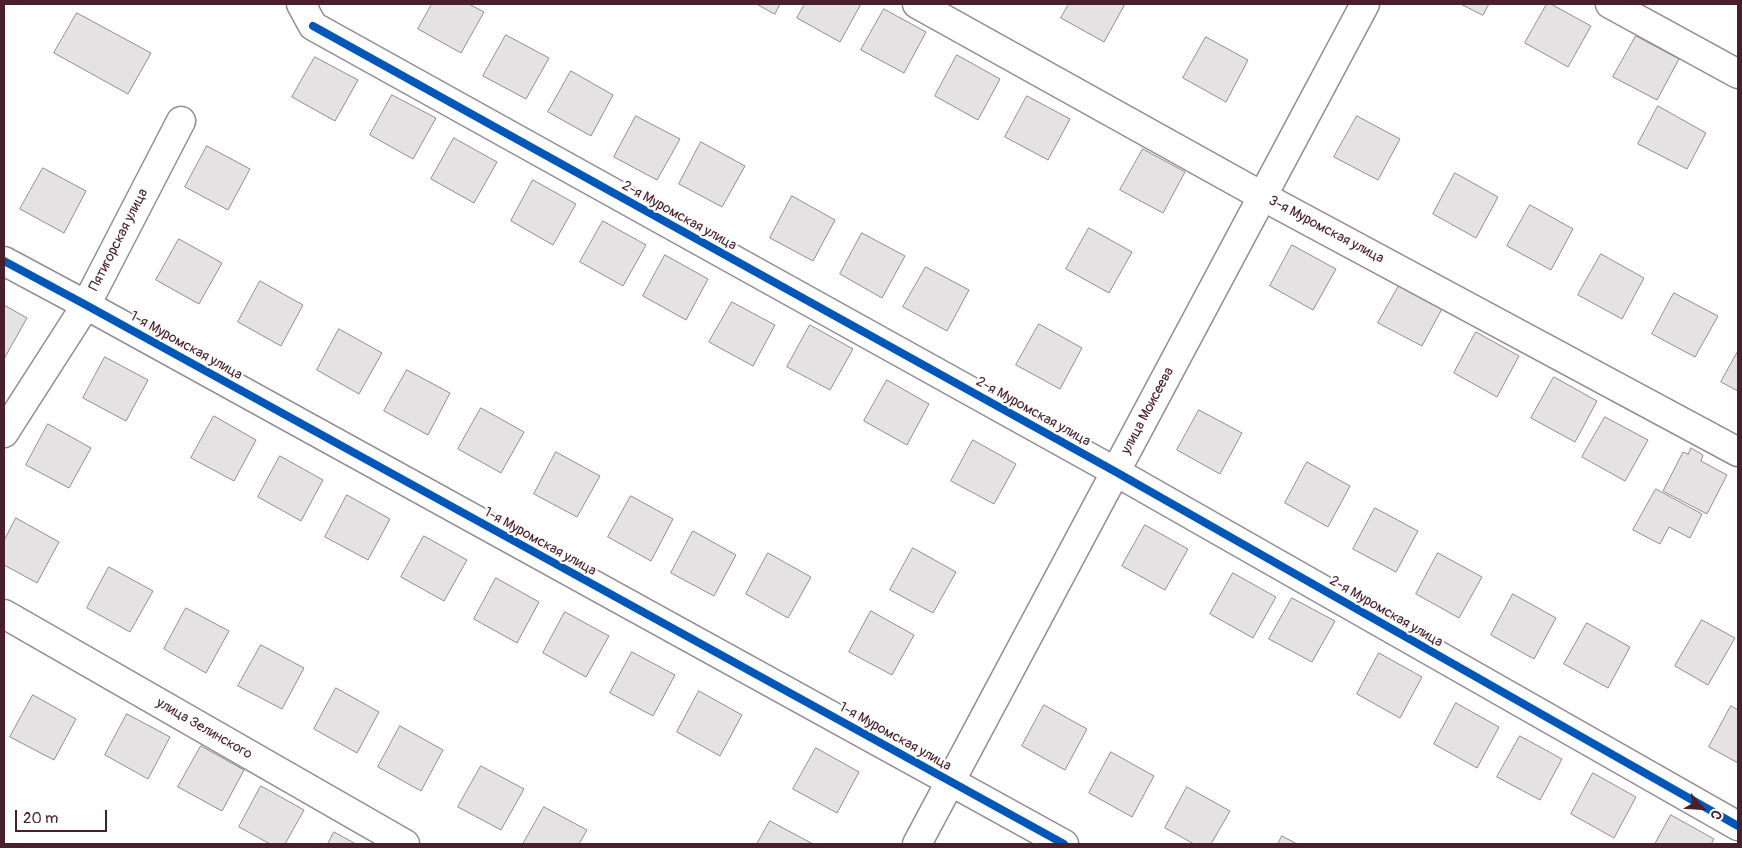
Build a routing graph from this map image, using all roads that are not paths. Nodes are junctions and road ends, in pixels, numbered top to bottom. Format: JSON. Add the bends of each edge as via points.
{"nodes":[{"id":1,"x":917,"y":4,"type":"edge"},
{"id":2,"x":1365,"y":4,"type":"edge"},
{"id":3,"x":1610,"y":4,"type":"edge"},
{"id":4,"x":307,"y":15,"type":"edge"},
{"id":5,"x":1738,"y":74,"type":"edge"},
{"id":6,"x":181,"y":121,"type":"dead end"},
{"id":7,"x":1262,"y":196,"type":"junction"},
{"id":8,"x":4,"y":262,"type":"edge"},
{"id":9,"x":86,"y":305,"type":"junction"},
{"id":10,"x":4,"y":433,"type":"edge"},
{"id":11,"x":1738,"y":452,"type":"edge"},
{"id":12,"x":1116,"y":472,"type":"junction"},
{"id":13,"x":4,"y":614,"type":"edge"},
{"id":14,"x":950,"y":782,"type":"junction"},
{"id":15,"x":1738,"y":826,"type":"edge"},
{"id":16,"x":405,"y":844,"type":"edge"},
{"id":17,"x":917,"y":844,"type":"edge"},
{"id":18,"x":1064,"y":844,"type":"edge"}],
"edges":[{"from":1,"to":7,"type":"street","name":"3-я Муромская улица"},
{"from":2,"to":7,"type":"street","name":"улица Моисеева"},
{"from":3,"to":5,"type":"street"},
{"from":4,"to":12,"type":"street","name":"2-я Муромская улица"},
{"from":6,"to":9,"type":"street","name":"Пятигорская улица"},
{"from":7,"to":11,"type":"street","name":"3-я Муромская улица"},
{"from":7,"to":12,"type":"street","name":"улица Моисеева"},
{"from":8,"to":9,"type":"street","name":"1-я Муромская улица"},
{"from":9,"to":10,"type":"street","name":"Пятигорская улица"},
{"from":9,"to":14,"type":"street","name":"1-я Муромская улица"},
{"from":12,"to":14,"type":"street","name":"улица Моисеева"},
{"from":12,"to":15,"type":"street","name":"2-я Муромская улица"},
{"from":13,"to":16,"type":"street","name":"улица Зелинского"},
{"from":14,"to":17,"type":"street","name":"улица Моисеева"},
{"from":14,"to":18,"type":"street","name":"1-я Муромская улица"}]}
